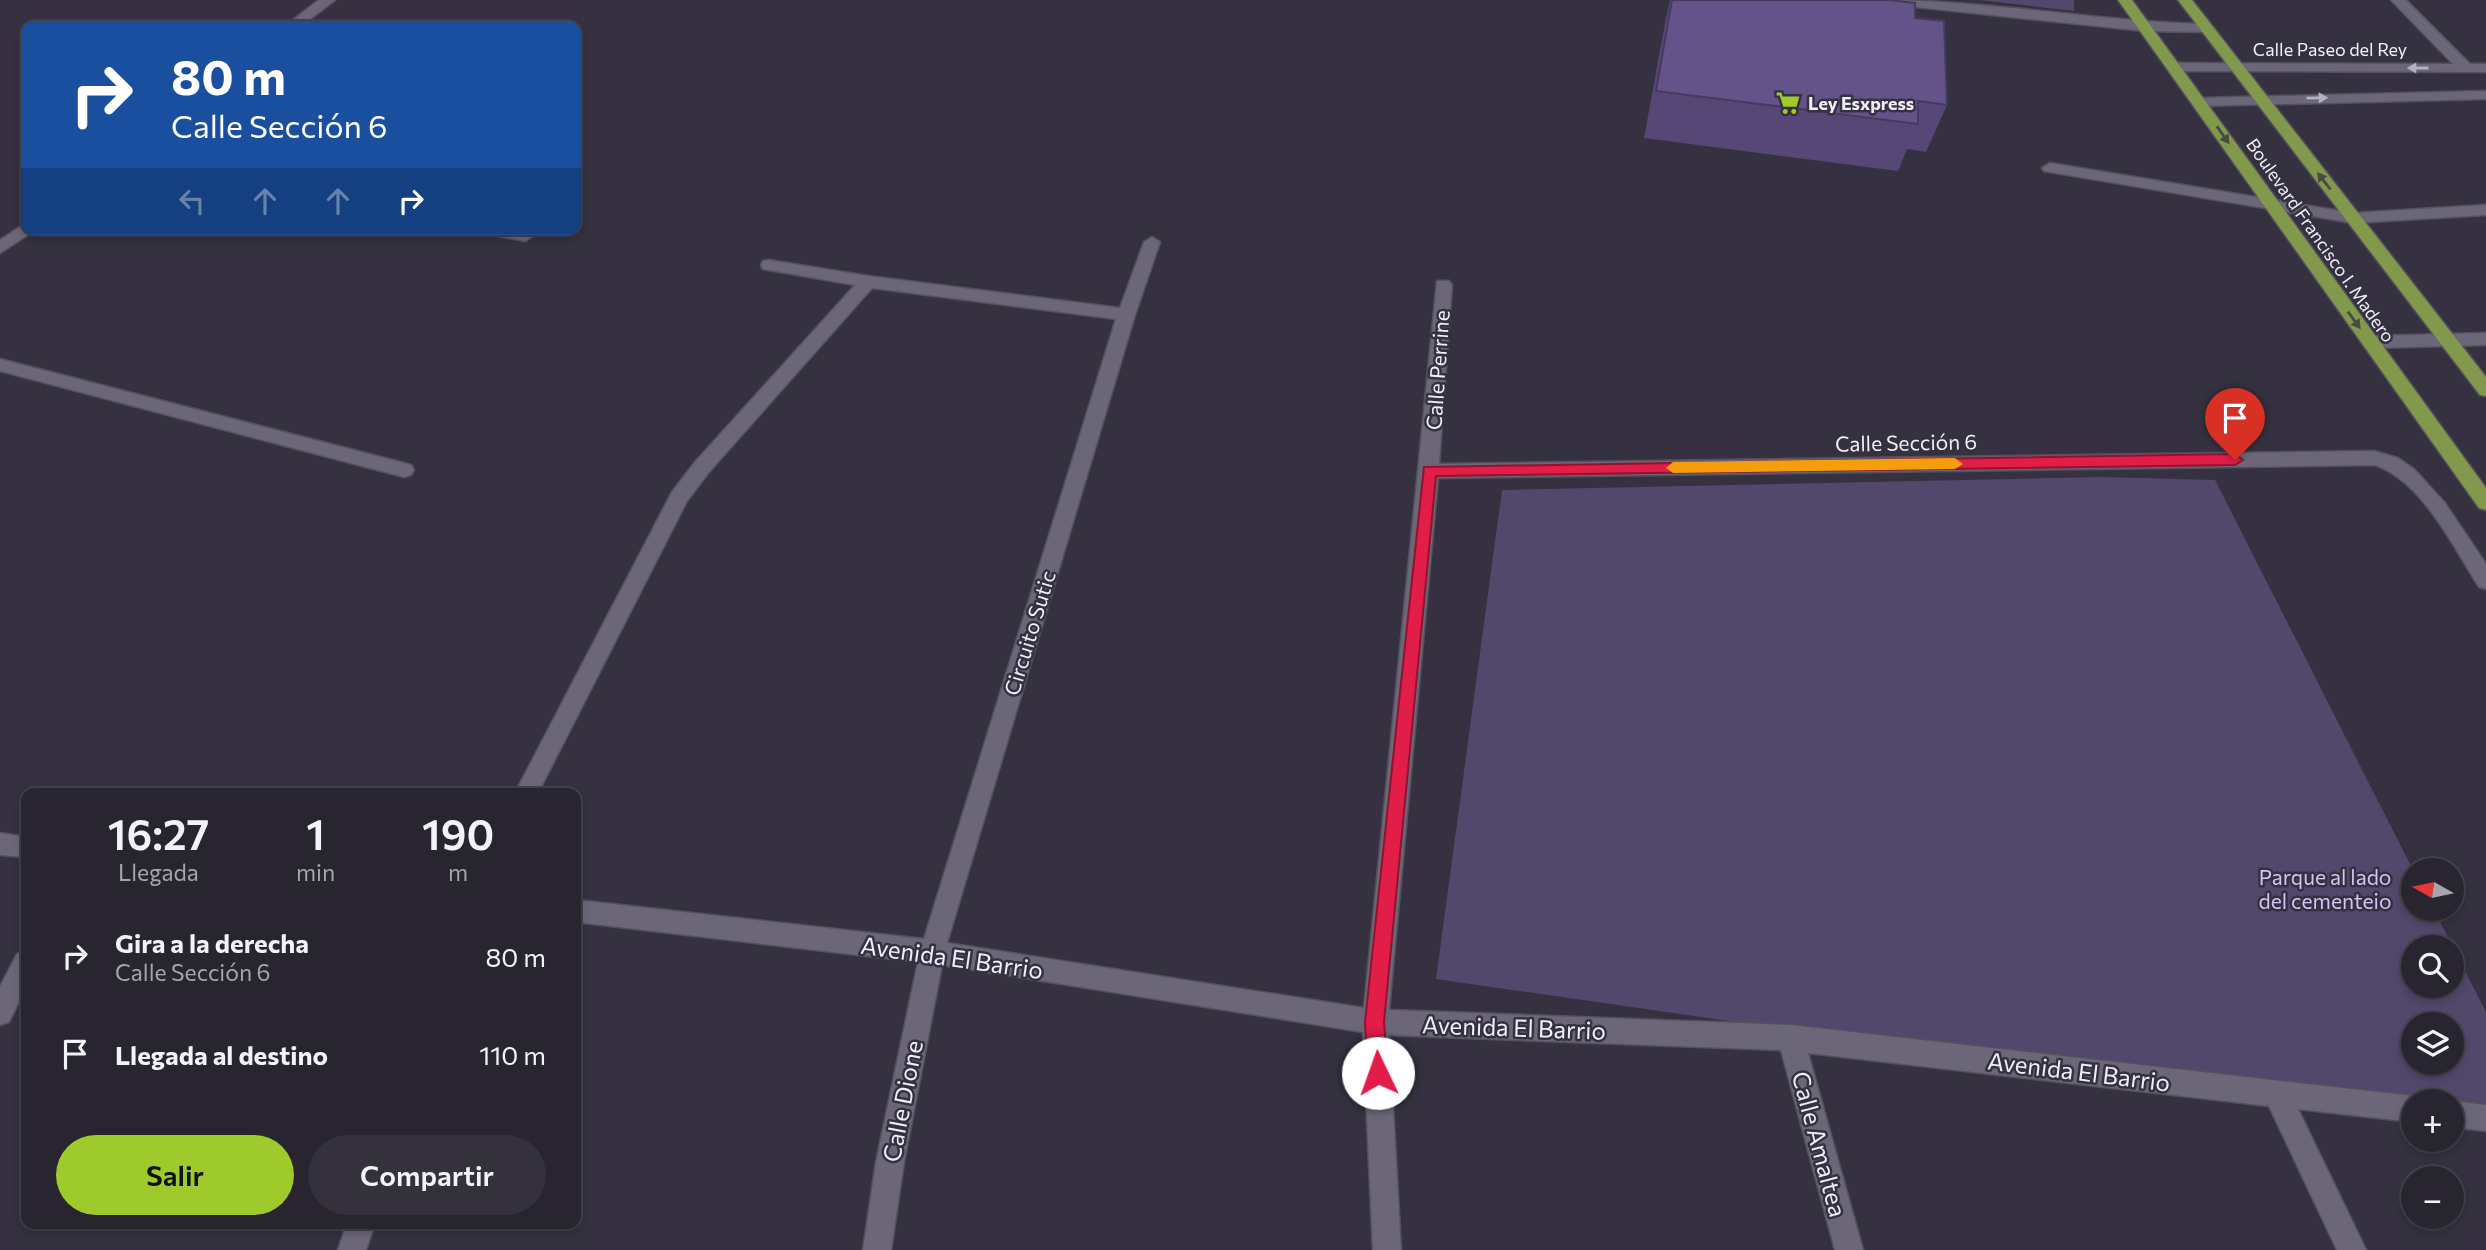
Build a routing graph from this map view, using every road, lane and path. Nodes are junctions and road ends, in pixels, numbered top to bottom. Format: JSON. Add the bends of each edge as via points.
{"nodes":[{"id":1,"x":328,"y":0,"type":"edge"},
{"id":2,"x":1886,"y":0,"type":"edge"},
{"id":3,"x":2125,"y":0,"type":"edge"},
{"id":4,"x":2185,"y":0,"type":"edge"},
{"id":5,"x":2398,"y":0,"type":"edge"},
{"id":6,"x":299,"y":21,"type":"edge"},
{"id":7,"x":2146,"y":27,"type":"junction"},
{"id":8,"x":2207,"y":29,"type":"junction"},
{"id":9,"x":2174,"y":67,"type":"junction"},
{"id":10,"x":2466,"y":68,"type":"junction"},
{"id":11,"x":2486,"y":68,"type":"edge"},
{"id":12,"x":2239,"y":69,"type":"junction"},
{"id":13,"x":2486,"y":95,"type":"edge"},
{"id":14,"x":2261,"y":99,"type":"junction"},
{"id":15,"x":2200,"y":102,"type":"junction"},
{"id":16,"x":2050,"y":168,"type":"dead end"},
{"id":17,"x":2271,"y":203,"type":"junction"},
{"id":18,"x":2486,"y":210,"type":"edge"},
{"id":19,"x":2353,"y":218,"type":"junction"},
{"id":20,"x":21,"y":232,"type":"edge"},
{"id":21,"x":520,"y":235,"type":"edge"},
{"id":22,"x":525,"y":236,"type":"dead end"},
{"id":23,"x":1152,"y":242,"type":"dead end"},
{"id":24,"x":0,"y":248,"type":"edge"},
{"id":25,"x":769,"y":265,"type":"dead end"},
{"id":26,"x":869,"y":282,"type":"junction"},
{"id":27,"x":1443,"y":285,"type":"dead end"},
{"id":28,"x":1126,"y":315,"type":"junction"},
{"id":29,"x":2447,"y":339,"type":"junction"},
{"id":30,"x":2486,"y":339,"type":"edge"},
{"id":31,"x":2370,"y":342,"type":"junction"},
{"id":32,"x":0,"y":365,"type":"edge"},
{"id":33,"x":2486,"y":390,"type":"edge"},
{"id":34,"x":404,"y":470,"type":"dead end"},
{"id":35,"x":1429,"y":471,"type":"junction"},
{"id":36,"x":2486,"y":503,"type":"edge"},
{"id":37,"x":2486,"y":581,"type":"edge"},
{"id":38,"x":529,"y":788,"type":"edge"},
{"id":39,"x":0,"y":844,"type":"edge"},
{"id":40,"x":21,"y":846,"type":"edge"},
{"id":41,"x":581,"y":912,"type":"edge"},
{"id":42,"x":932,"y":952,"type":"junction"},
{"id":43,"x":21,"y":972,"type":"edge"},
{"id":44,"x":0,"y":1013,"type":"edge"},
{"id":45,"x":1375,"y":1022,"type":"junction"},
{"id":46,"x":1791,"y":1038,"type":"junction"},
{"id":47,"x":2277,"y":1094,"type":"junction"},
{"id":48,"x":2401,"y":1109,"type":"edge"},
{"id":49,"x":2464,"y":1115,"type":"edge"},
{"id":50,"x":2486,"y":1118,"type":"edge"},
{"id":51,"x":359,"y":1229,"type":"edge"},
{"id":52,"x":352,"y":1250,"type":"edge"},
{"id":53,"x":877,"y":1250,"type":"edge"},
{"id":54,"x":1387,"y":1250,"type":"edge"},
{"id":55,"x":1849,"y":1250,"type":"edge"},
{"id":56,"x":2351,"y":1250,"type":"edge"}],
"edges":[{"from":1,"to":6,"type":"street"},
{"from":2,"to":7,"type":"street"},
{"from":3,"to":7,"type":"main road","name":"Boulevard Francisco I. Madero"},
{"from":4,"to":8,"type":"main road","name":"Boulevard Francisco I. Madero"},
{"from":5,"to":10,"type":"street"},
{"from":7,"to":8,"type":"street"},
{"from":7,"to":9,"type":"main road","name":"Boulevard Francisco I. Madero"},
{"from":8,"to":12,"type":"main road","name":"Boulevard Francisco I. Madero"},
{"from":9,"to":12,"type":"street","name":"Calle Paseo del Rey"},
{"from":9,"to":15,"type":"main road","name":"Boulevard Francisco I. Madero"},
{"from":10,"to":11,"type":"street","name":"Calle Paseo del Rey"},
{"from":10,"to":12,"type":"street","name":"Calle Paseo del Rey","one_way":true},
{"from":12,"to":14,"type":"main road","name":"Boulevard Francisco I. Madero"},
{"from":14,"to":13,"type":"street","one_way":true},
{"from":14,"to":15,"type":"street"},
{"from":19,"to":14,"type":"main road","name":"Boulevard Francisco I. Madero","one_way":true},
{"from":15,"to":17,"type":"main road","name":"Boulevard Francisco I. Madero","one_way":true},
{"from":16,"to":17,"type":"street"},
{"from":17,"to":19,"type":"street"},
{"from":17,"to":31,"type":"main road","name":"Boulevard Francisco I. Madero","one_way":true},
{"from":18,"to":19,"type":"street"},
{"from":19,"to":29,"type":"main road","name":"Boulevard Francisco I. Madero"},
{"from":20,"to":24,"type":"street"},
{"from":21,"to":22,"type":"street"},
{"from":23,"to":28,"type":"street","name":"Circuito Sutic"},
{"from":25,"to":26,"type":"street"},
{"from":26,"to":28,"type":"street"},
{"from":26,"to":38,"type":"street","via":[[679,497]]},
{"from":27,"to":35,"type":"street","name":"Calle Perrine"},
{"from":28,"to":42,"type":"street","name":"Circuito Sutic"},
{"from":29,"to":30,"type":"street"},
{"from":29,"to":31,"type":"street"},
{"from":29,"to":33,"type":"main road","name":"Boulevard Francisco I. Madero"},
{"from":31,"to":36,"type":"main road","name":"Boulevard Francisco I. Madero"},
{"from":32,"to":34,"type":"street"},
{"from":35,"to":37,"type":"street","name":"Calle Sección 6","via":[[2383,459],[2422,488]]},
{"from":35,"to":45,"type":"street","name":"Calle Perrine"},
{"from":39,"to":40,"type":"street"},
{"from":41,"to":42,"type":"street","name":"Avenida El Barrio"},
{"from":42,"to":45,"type":"street","name":"Avenida El Barrio"},
{"from":42,"to":53,"type":"street","name":"Calle Dione"},
{"from":43,"to":44,"type":"street"},
{"from":45,"to":46,"type":"street","name":"Avenida El Barrio"},
{"from":45,"to":54,"type":"street","name":"Calle Perrine"},
{"from":46,"to":47,"type":"street","name":"Avenida El Barrio"},
{"from":46,"to":55,"type":"street","name":"Calle Amaltea"},
{"from":47,"to":48,"type":"street","name":"Avenida El Barrio"},
{"from":47,"to":56,"type":"street"},
{"from":49,"to":50,"type":"street"},
{"from":51,"to":52,"type":"street"}]}
